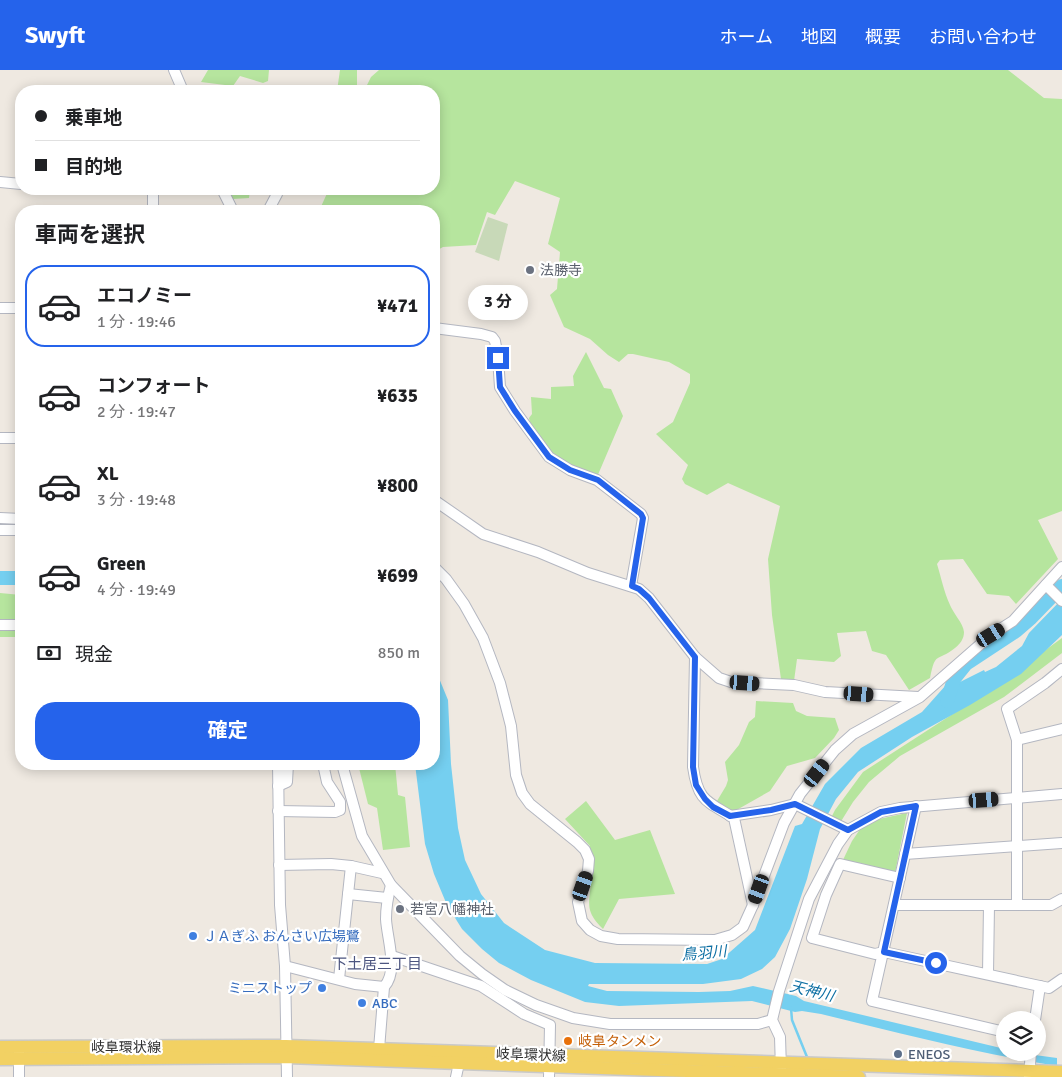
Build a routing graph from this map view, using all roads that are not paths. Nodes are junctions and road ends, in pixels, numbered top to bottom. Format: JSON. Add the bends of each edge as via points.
{"nodes":[{"id":1,"x":174,"y":70,"type":"edge"},
{"id":2,"x":180,"y":85,"type":"edge"},
{"id":3,"x":0,"y":182,"type":"edge"},
{"id":4,"x":15,"y":183,"type":"edge"},
{"id":5,"x":0,"y":308,"type":"edge"},
{"id":6,"x":15,"y":308,"type":"edge"},
{"id":7,"x":440,"y":329,"type":"edge"},
{"id":8,"x":0,"y":438,"type":"edge"},
{"id":9,"x":15,"y":438,"type":"edge"},
{"id":10,"x":440,"y":504,"type":"edge"},
{"id":11,"x":0,"y":518,"type":"edge"},
{"id":12,"x":15,"y":519,"type":"edge"},
{"id":13,"x":0,"y":530,"type":"edge"},
{"id":14,"x":15,"y":530,"type":"edge"},
{"id":15,"x":1062,"y":567,"type":"edge"},
{"id":16,"x":440,"y":573,"type":"edge"},
{"id":17,"x":632,"y":586,"type":"junction"},
{"id":18,"x":1047,"y":587,"type":"junction"},
{"id":19,"x":1062,"y":601,"type":"edge"},
{"id":20,"x":0,"y":625,"type":"edge"},
{"id":21,"x":15,"y":625,"type":"edge"},
{"id":22,"x":695,"y":657,"type":"junction"},
{"id":23,"x":1062,"y":669,"type":"edge"},
{"id":24,"x":920,"y":697,"type":"junction"},
{"id":25,"x":1062,"y":729,"type":"edge"},
{"id":26,"x":1017,"y":740,"type":"junction"},
{"id":27,"x":278,"y":770,"type":"edge"},
{"id":28,"x":288,"y":770,"type":"edge"},
{"id":29,"x":324,"y":770,"type":"edge"},
{"id":30,"x":344,"y":770,"type":"edge"},
{"id":31,"x":278,"y":786,"type":"junction"},
{"id":32,"x":1062,"y":794,"type":"edge"},
{"id":33,"x":1018,"y":797,"type":"junction"},
{"id":34,"x":795,"y":804,"type":"junction"},
{"id":35,"x":916,"y":806,"type":"junction"},
{"id":36,"x":278,"y":811,"type":"junction"},
{"id":37,"x":730,"y":816,"type":"junction"},
{"id":38,"x":845,"y":829,"type":"junction"},
{"id":39,"x":1062,"y":843,"type":"edge"},
{"id":40,"x":1018,"y":847,"type":"junction"},
{"id":41,"x":905,"y":854,"type":"junction"},
{"id":42,"x":279,"y":866,"type":"junction"},
{"id":43,"x":351,"y":866,"type":"junction"},
{"id":44,"x":382,"y":873,"type":"junction"},
{"id":45,"x":900,"y":878,"type":"junction"},
{"id":46,"x":391,"y":885,"type":"junction"},
{"id":47,"x":348,"y":894,"type":"junction"},
{"id":48,"x":387,"y":898,"type":"junction"},
{"id":49,"x":1062,"y":899,"type":"edge"},
{"id":50,"x":753,"y":905,"type":"junction"},
{"id":51,"x":894,"y":905,"type":"junction"},
{"id":52,"x":989,"y":905,"type":"junction"},
{"id":53,"x":1017,"y":905,"type":"junction"},
{"id":54,"x":884,"y":952,"type":"junction"},
{"id":55,"x":392,"y":956,"type":"junction"},
{"id":56,"x":285,"y":966,"type":"junction"},
{"id":57,"x":988,"y":974,"type":"junction"},
{"id":58,"x":339,"y":979,"type":"junction"},
{"id":59,"x":1062,"y":979,"type":"edge"},
{"id":60,"x":1040,"y":986,"type":"junction"},
{"id":61,"x":384,"y":987,"type":"junction"},
{"id":62,"x":1036,"y":1011,"type":"edge"},
{"id":63,"x":772,"y":1020,"type":"junction"},
{"id":64,"x":996,"y":1030,"type":"edge"},
{"id":65,"x":0,"y":1047,"type":"edge"},
{"id":66,"x":379,"y":1049,"type":"junction"},
{"id":67,"x":286,"y":1051,"type":"junction"},
{"id":68,"x":18,"y":1053,"type":"junction"},
{"id":69,"x":0,"y":1059,"type":"edge"},
{"id":70,"x":459,"y":1063,"type":"junction"},
{"id":71,"x":549,"y":1067,"type":"edge"},
{"id":72,"x":781,"y":1071,"type":"edge"},
{"id":73,"x":1030,"y":1072,"type":"edge"},
{"id":74,"x":1062,"y":1072,"type":"edge"},
{"id":75,"x":19,"y":1077,"type":"edge"},
{"id":76,"x":287,"y":1077,"type":"edge"},
{"id":77,"x":456,"y":1077,"type":"edge"},
{"id":78,"x":859,"y":1077,"type":"edge"}],
"edges":[{"from":1,"to":2,"type":"street"},
{"from":3,"to":4,"type":"street"},
{"from":5,"to":6,"type":"street"},
{"from":7,"to":17,"type":"street","via":[[492,337],[498,358],[500,387],[549,457],[570,470],[598,480],[641,514]]},
{"from":8,"to":9,"type":"street"},
{"from":10,"to":17,"type":"street","via":[[483,534]]},
{"from":11,"to":12,"type":"street"},
{"from":13,"to":14,"type":"street"},
{"from":15,"to":18,"type":"street"},
{"from":16,"to":50,"type":"street","via":[[464,604],[490,656],[500,683],[522,793],[530,804],[577,842],[589,859],[578,902],[582,921],[590,930],[618,939],[715,940],[732,935],[743,927]]},
{"from":17,"to":22,"type":"street","via":[[649,598]]},
{"from":18,"to":19,"type":"street"},
{"from":18,"to":24,"type":"street","via":[[1013,621],[991,635]]},
{"from":20,"to":21,"type":"street"},
{"from":22,"to":24,"type":"street","via":[[719,678],[731,682],[794,685],[825,692]]},
{"from":22,"to":37,"type":"street","via":[[693,767],[696,785],[713,807]]},
{"from":23,"to":26,"type":"street","via":[[1007,709]]},
{"from":24,"to":34,"type":"street","via":[[853,734],[835,750]]},
{"from":25,"to":26,"type":"street"},
{"from":26,"to":33,"type":"street"},
{"from":27,"to":31,"type":"street"},
{"from":28,"to":31,"type":"street","via":[[287,782]]},
{"from":29,"to":36,"type":"street","via":[[327,782],[340,802],[340,810]]},
{"from":30,"to":44,"type":"street","via":[[362,836]]},
{"from":31,"to":36,"type":"street"},
{"from":32,"to":33,"type":"street"},
{"from":33,"to":35,"type":"street"},
{"from":33,"to":40,"type":"street"},
{"from":34,"to":37,"type":"street"},
{"from":34,"to":38,"type":"street"},
{"from":34,"to":50,"type":"street","via":[[784,823]]},
{"from":35,"to":38,"type":"street","via":[[881,812]]},
{"from":35,"to":41,"type":"street"},
{"from":36,"to":42,"type":"street"},
{"from":37,"to":50,"type":"street","via":[[734,818]]},
{"from":38,"to":63,"type":"street","via":[[809,899]]},
{"from":39,"to":40,"type":"street"},
{"from":40,"to":41,"type":"street"},
{"from":40,"to":53,"type":"street"},
{"from":41,"to":45,"type":"street"},
{"from":42,"to":43,"type":"street"},
{"from":42,"to":56,"type":"street"},
{"from":43,"to":44,"type":"street"},
{"from":43,"to":47,"type":"street"},
{"from":44,"to":46,"type":"street"},
{"from":45,"to":51,"type":"street"},
{"from":45,"to":54,"type":"street","via":[[840,864],[812,938],[875,954]]},
{"from":46,"to":48,"type":"street"},
{"from":46,"to":63,"type":"street","via":[[460,956],[505,990],[536,1006],[573,1018],[610,1024],[758,1024]]},
{"from":47,"to":48,"type":"street"},
{"from":47,"to":58,"type":"street"},
{"from":48,"to":55,"type":"street"},
{"from":49,"to":53,"type":"street","via":[[1051,905]]},
{"from":51,"to":52,"type":"street"},
{"from":51,"to":54,"type":"street"},
{"from":52,"to":53,"type":"street"},
{"from":52,"to":57,"type":"street"},
{"from":54,"to":57,"type":"street"},
{"from":54,"to":64,"type":"street","via":[[872,1001]]},
{"from":55,"to":61,"type":"street","via":[[388,983]]},
{"from":55,"to":71,"type":"street","via":[[481,986],[524,1014],[550,1025]]},
{"from":56,"to":58,"type":"street"},
{"from":56,"to":67,"type":"street"},
{"from":57,"to":60,"type":"street"},
{"from":58,"to":61,"type":"street"},
{"from":59,"to":60,"type":"street","via":[[1049,988]]},
{"from":60,"to":62,"type":"street"},
{"from":61,"to":66,"type":"street"},
{"from":63,"to":72,"type":"street","via":[[780,1037]]},
{"from":65,"to":68,"type":"main road","name":"岐阜環状線"},
{"from":66,"to":67,"type":"main road","name":"岐阜環状線"},
{"from":66,"to":71,"type":"main road","name":"岐阜環状線"},
{"from":67,"to":68,"type":"main road","name":"岐阜環状線"},
{"from":67,"to":70,"type":"main road","name":"岐阜環状線"},
{"from":67,"to":76,"type":"street"},
{"from":68,"to":69,"type":"main road","name":"岐阜環状線"},
{"from":68,"to":75,"type":"street"},
{"from":70,"to":71,"type":"main road","name":"岐阜環状線"},
{"from":70,"to":77,"type":"street"},
{"from":71,"to":72,"type":"main road","name":"岐阜環状線"},
{"from":72,"to":73,"type":"main road","name":"岐阜環状線","via":[[895,1068]]},
{"from":72,"to":78,"type":"main road","name":"岐阜環状線"},
{"from":73,"to":74,"type":"main road","name":"岐阜環状線"}]}
